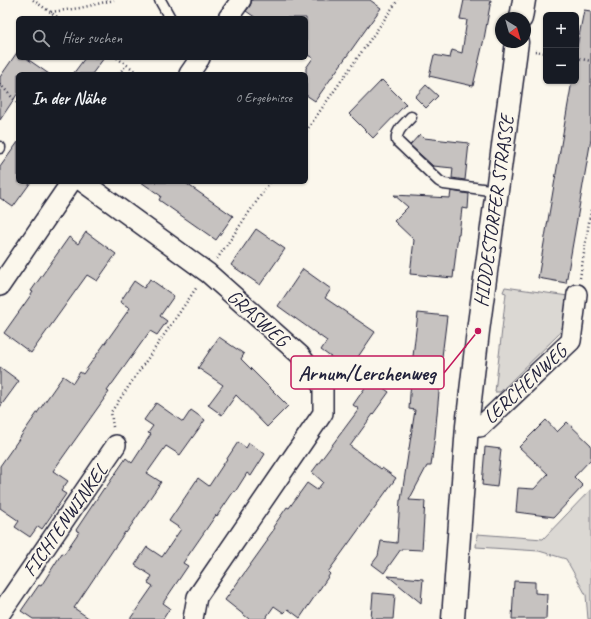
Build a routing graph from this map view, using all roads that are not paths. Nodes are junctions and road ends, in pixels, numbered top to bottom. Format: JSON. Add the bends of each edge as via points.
{"nodes":[{"id":1,"x":160,"y":0,"type":"edge"},
{"id":2,"x":241,"y":0,"type":"edge"},
{"id":3,"x":524,"y":0,"type":"edge"},
{"id":4,"x":522,"y":12,"type":"edge"},
{"id":5,"x":169,"y":16,"type":"edge"},
{"id":6,"x":229,"y":16,"type":"edge"},
{"id":7,"x":523,"y":48,"type":"edge"},
{"id":8,"x":411,"y":117,"type":"dead end"},
{"id":9,"x":70,"y":184,"type":"edge"},
{"id":10,"x":85,"y":184,"type":"edge"},
{"id":11,"x":497,"y":191,"type":"junction"},
{"id":12,"x":0,"y":286,"type":"edge"},
{"id":13,"x":577,"y":294,"type":"road end"},
{"id":14,"x":467,"y":426,"type":"junction"},
{"id":15,"x":116,"y":445,"type":"road end"},
{"id":16,"x":0,"y":614,"type":"edge"},
{"id":17,"x":193,"y":619,"type":"edge"},
{"id":18,"x":453,"y":619,"type":"edge"}],
"edges":[{"from":1,"to":5,"type":"lane"},
{"from":2,"to":6,"type":"street"},
{"from":3,"to":4,"type":"main road"},
{"from":7,"to":11,"type":"main road","name":"HIDDESTORFER STRASSE"},
{"from":8,"to":11,"type":"lane","via":[[399,130],[397,141],[439,181],[444,184]]},
{"from":9,"to":12,"type":"street"},
{"from":10,"to":17,"type":"street","name":"GRASWEG","via":[[208,273],[300,355],[323,387],[323,413],[197,598]]},
{"from":11,"to":14,"type":"main road","name":"HIDDESTORFER STRASSE"},
{"from":13,"to":14,"type":"street","name":"LERCHENWEG","via":[[570,341],[480,427]]},
{"from":14,"to":18,"type":"main road","name":"HIDDESTORFER STRASSE"},
{"from":15,"to":16,"type":"street","name":"FICHTENWINKEL"}]}
